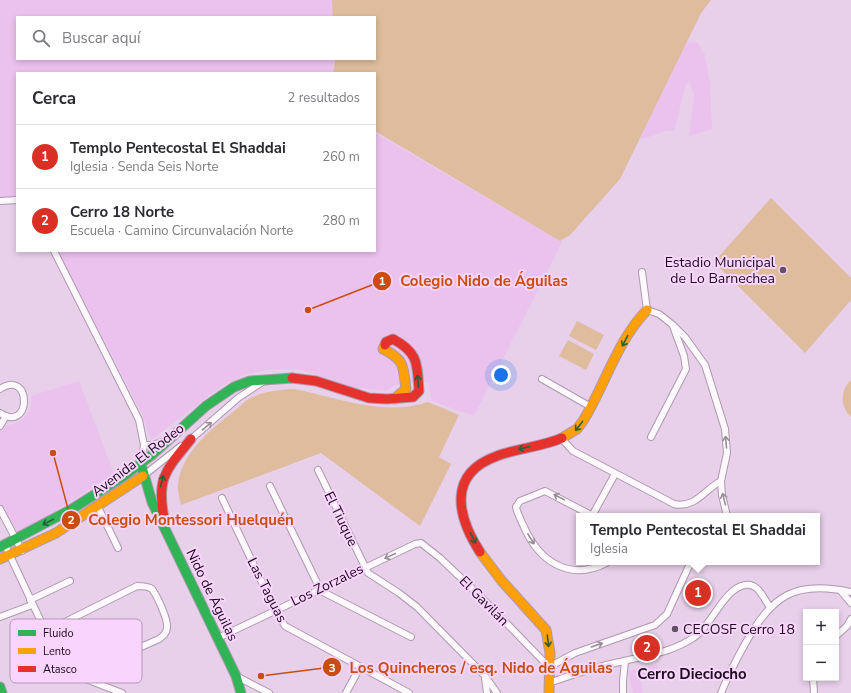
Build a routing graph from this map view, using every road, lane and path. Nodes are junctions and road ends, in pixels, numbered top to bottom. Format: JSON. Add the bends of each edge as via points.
{"nodes":[{"id":1,"x":16,"y":200,"type":"edge"},
{"id":2,"x":0,"y":201,"type":"edge"},
{"id":3,"x":55,"y":252,"type":"edge"},
{"id":4,"x":642,"y":272,"type":"dead end"},
{"id":5,"x":647,"y":310,"type":"junction"},
{"id":6,"x":672,"y":325,"type":"junction"},
{"id":7,"x":542,"y":379,"type":"dead end"},
{"id":8,"x":264,"y":381,"type":"junction"},
{"id":9,"x":233,"y":387,"type":"junction"},
{"id":10,"x":0,"y":389,"type":"edge"},
{"id":11,"x":238,"y":398,"type":"junction"},
{"id":12,"x":394,"y":399,"type":"junction"},
{"id":13,"x":591,"y":407,"type":"junction"},
{"id":14,"x":3,"y":414,"type":"edge"},
{"id":15,"x":0,"y":426,"type":"edge"},
{"id":16,"x":176,"y":434,"type":"junction"},
{"id":17,"x":650,"y":437,"type":"dead end"},
{"id":18,"x":561,"y":438,"type":"junction"},
{"id":19,"x":191,"y":439,"type":"junction"},
{"id":20,"x":144,"y":445,"type":"junction"},
{"id":21,"x":141,"y":464,"type":"junction"},
{"id":22,"x":318,"y":470,"type":"dead end"},
{"id":23,"x":615,"y":474,"type":"junction"},
{"id":24,"x":144,"y":476,"type":"junction"},
{"id":25,"x":721,"y":481,"type":"junction"},
{"id":26,"x":270,"y":486,"type":"dead end"},
{"id":27,"x":222,"y":498,"type":"dead end"},
{"id":28,"x":98,"y":508,"type":"junction"},
{"id":29,"x":0,"y":509,"type":"edge"},
{"id":30,"x":587,"y":513,"type":"edge"},
{"id":31,"x":595,"y":513,"type":"edge"},
{"id":32,"x":726,"y":513,"type":"edge"},
{"id":33,"x":167,"y":533,"type":"junction"},
{"id":34,"x":15,"y":539,"type":"junction"},
{"id":35,"x":415,"y":544,"type":"joint"},
{"id":36,"x":2,"y":546,"type":"edge"},
{"id":37,"x":118,"y":548,"type":"dead end"},
{"id":38,"x":22,"y":551,"type":"junction"},
{"id":39,"x":10,"y":556,"type":"junction"},
{"id":40,"x":0,"y":560,"type":"edge"},
{"id":41,"x":602,"y":565,"type":"edge"},
{"id":42,"x":690,"y":565,"type":"edge"},
{"id":43,"x":365,"y":567,"type":"junction"},
{"id":44,"x":70,"y":581,"type":"dead end"},
{"id":45,"x":320,"y":589,"type":"junction"},
{"id":46,"x":839,"y":590,"type":"junction"},
{"id":47,"x":851,"y":592,"type":"edge"},
{"id":48,"x":31,"y":602,"type":"junction"},
{"id":49,"x":851,"y":603,"type":"edge"},
{"id":50,"x":770,"y":607,"type":"junction"},
{"id":51,"x":274,"y":610,"type":"junction"},
{"id":52,"x":0,"y":617,"type":"edge"},
{"id":53,"x":39,"y":619,"type":"edge"},
{"id":54,"x":71,"y":619,"type":"edge"},
{"id":55,"x":851,"y":619,"type":"edge"},
{"id":56,"x":839,"y":633,"type":"edge"},
{"id":57,"x":411,"y":637,"type":"dead end"},
{"id":58,"x":218,"y":638,"type":"junction"},
{"id":59,"x":142,"y":647,"type":"edge"},
{"id":60,"x":625,"y":660,"type":"junction"},
{"id":61,"x":360,"y":667,"type":"junction"},
{"id":62,"x":549,"y":667,"type":"junction"},
{"id":63,"x":236,"y":676,"type":"junction"},
{"id":64,"x":485,"y":676,"type":"junction"},
{"id":65,"x":813,"y":681,"type":"edge"},
{"id":66,"x":96,"y":683,"type":"edge"},
{"id":67,"x":549,"y":683,"type":"junction"},
{"id":68,"x":0,"y":687,"type":"edge"},
{"id":69,"x":2,"y":693,"type":"edge"},
{"id":70,"x":122,"y":693,"type":"edge"},
{"id":71,"x":241,"y":693,"type":"edge"},
{"id":72,"x":269,"y":693,"type":"edge"},
{"id":73,"x":346,"y":693,"type":"edge"},
{"id":74,"x":409,"y":693,"type":"edge"},
{"id":75,"x":487,"y":693,"type":"edge"},
{"id":76,"x":497,"y":693,"type":"edge"},
{"id":77,"x":549,"y":693,"type":"edge"},
{"id":78,"x":624,"y":693,"type":"edge"},
{"id":79,"x":721,"y":693,"type":"edge"},
{"id":80,"x":814,"y":693,"type":"edge"}],
"edges":[{"from":1,"to":2,"type":"street"},
{"from":3,"to":20,"type":"street","via":[[139,420]]},
{"from":4,"to":5,"type":"street"},
{"from":5,"to":6,"type":"street","via":[[658,314]]},
{"from":5,"to":13,"type":"street","one_way":true,"via":[[634,322]]},
{"from":6,"to":17,"type":"street","via":[[684,356],[686,369]]},
{"from":25,"to":6,"type":"street","one_way":true,"via":[[727,453],[720,409],[705,365],[685,337]]},
{"from":7,"to":13,"type":"street"},
{"from":8,"to":9,"type":"street","name":"Avenida El Rodeo","via":[[250,381]]},
{"from":8,"to":11,"type":"street","name":"Avenida El Rodeo"},
{"from":8,"to":12,"type":"street","name":"Avenida El Rodeo","via":[[289,378],[312,380],[360,397]]},
{"from":9,"to":11,"type":"street","via":[[238,391]]},
{"from":9,"to":16,"type":"street","name":"Avenida El Rodeo"},
{"from":10,"to":14,"type":"street","via":[[15,386],[25,398],[24,408],[16,415]]},
{"from":19,"to":11,"type":"street","name":"Avenida El Rodeo","one_way":true},
{"from":12,"to":12,"type":"street","name":"Avenida El Rodeo","one_way":true,"via":[[412,399],[419,391],[415,354],[409,346],[393,339],[386,342],[384,349],[397,356],[403,364],[406,390]]},
{"from":13,"to":18,"type":"street","one_way":true,"via":[[577,429]]},
{"from":14,"to":15,"type":"street"},
{"from":16,"to":20,"type":"street","via":[[160,444]]},
{"from":16,"to":21,"type":"street","name":"Avenida El Rodeo"},
{"from":18,"to":23,"type":"street","via":[[573,451]]},
{"from":18,"to":62,"type":"street","one_way":true,"via":[[483,462],[464,482],[460,500],[463,516],[480,553],[545,629],[549,645]]},
{"from":19,"to":24,"type":"street","name":"Avenida El Rodeo"},
{"from":33,"to":19,"type":"street","one_way":true,"via":[[160,500],[160,486],[163,475]]},
{"from":20,"to":21,"type":"street"},
{"from":21,"to":24,"type":"street","name":"Nido de Águilas"},
{"from":21,"to":34,"type":"street","name":"Avenida El Rodeo","one_way":true,"via":[[64,513]]},
{"from":22,"to":43,"type":"street","name":"El Tiuque"},
{"from":23,"to":25,"type":"street","via":[[678,505],[692,503]]},
{"from":23,"to":31,"type":"street"},
{"from":24,"to":28,"type":"street","name":"Avenida El Rodeo"},
{"from":24,"to":33,"type":"street","name":"Nido de Águilas","via":[[150,498]]},
{"from":32,"to":25,"type":"street","one_way":true},
{"from":26,"to":45,"type":"street"},
{"from":27,"to":51,"type":"street","name":"Las Taguas"},
{"from":28,"to":37,"type":"street"},
{"from":28,"to":38,"type":"street","name":"Avenida El Rodeo"},
{"from":29,"to":34,"type":"street"},
{"from":30,"to":41,"type":"street","one_way":true,"via":[[547,491],[520,501],[516,506],[529,538],[553,563],[563,568],[581,570]]},
{"from":33,"to":58,"type":"street","name":"Nido de Águilas"},
{"from":34,"to":36,"type":"street","name":"Avenida El Rodeo"},
{"from":34,"to":38,"type":"street"},
{"from":35,"to":43,"type":"street","name":"Los Zorzales","one_way":true},
{"from":35,"to":62,"type":"street","name":"El Gavilán","via":[[425,544]]},
{"from":36,"to":39,"type":"street"},
{"from":38,"to":39,"type":"street","name":"Avenida El Rodeo"},
{"from":39,"to":40,"type":"street","name":"Avenida El Rodeo"},
{"from":39,"to":48,"type":"street"},
{"from":62,"to":42,"type":"street","one_way":true,"via":[[575,653],[655,625],[667,614]]},
{"from":43,"to":45,"type":"street","name":"Los Zorzales"},
{"from":43,"to":64,"type":"street","via":[[371,575],[417,607]]},
{"from":44,"to":48,"type":"street"},
{"from":45,"to":51,"type":"street","name":"Los Zorzales"},
{"from":45,"to":57,"type":"street"},
{"from":46,"to":47,"type":"street"},
{"from":46,"to":49,"type":"street"},
{"from":46,"to":50,"type":"street","via":[[821,587],[802,590],[782,598]]},
{"from":48,"to":52,"type":"street"},
{"from":48,"to":53,"type":"street"},
{"from":50,"to":60,"type":"street","via":[[758,587],[752,584],[740,586],[695,638],[655,655]]},
{"from":50,"to":79,"type":"street","via":[[758,621]]},
{"from":51,"to":58,"type":"street","name":"Los Zorzales"},
{"from":51,"to":61,"type":"street","name":"Las Taguas","via":[[288,629]]},
{"from":54,"to":59,"type":"street","via":[[137,586],[145,586],[151,589],[168,626],[165,635]]},
{"from":55,"to":56,"type":"street"},
{"from":58,"to":63,"type":"street","name":"Nido de Águilas"},
{"from":60,"to":67,"type":"street","via":[[584,670]]},
{"from":60,"to":78,"type":"street"},
{"from":61,"to":73,"type":"street"},
{"from":61,"to":74,"type":"street","name":"Las Taguas"},
{"from":62,"to":67,"type":"street"},
{"from":63,"to":71,"type":"street","name":"Nido de Águilas"},
{"from":63,"to":72,"type":"street"},
{"from":64,"to":75,"type":"street"},
{"from":64,"to":76,"type":"street"},
{"from":65,"to":80,"type":"street"},
{"from":66,"to":70,"type":"street"},
{"from":67,"to":77,"type":"street"},
{"from":68,"to":69,"type":"street"}]}
